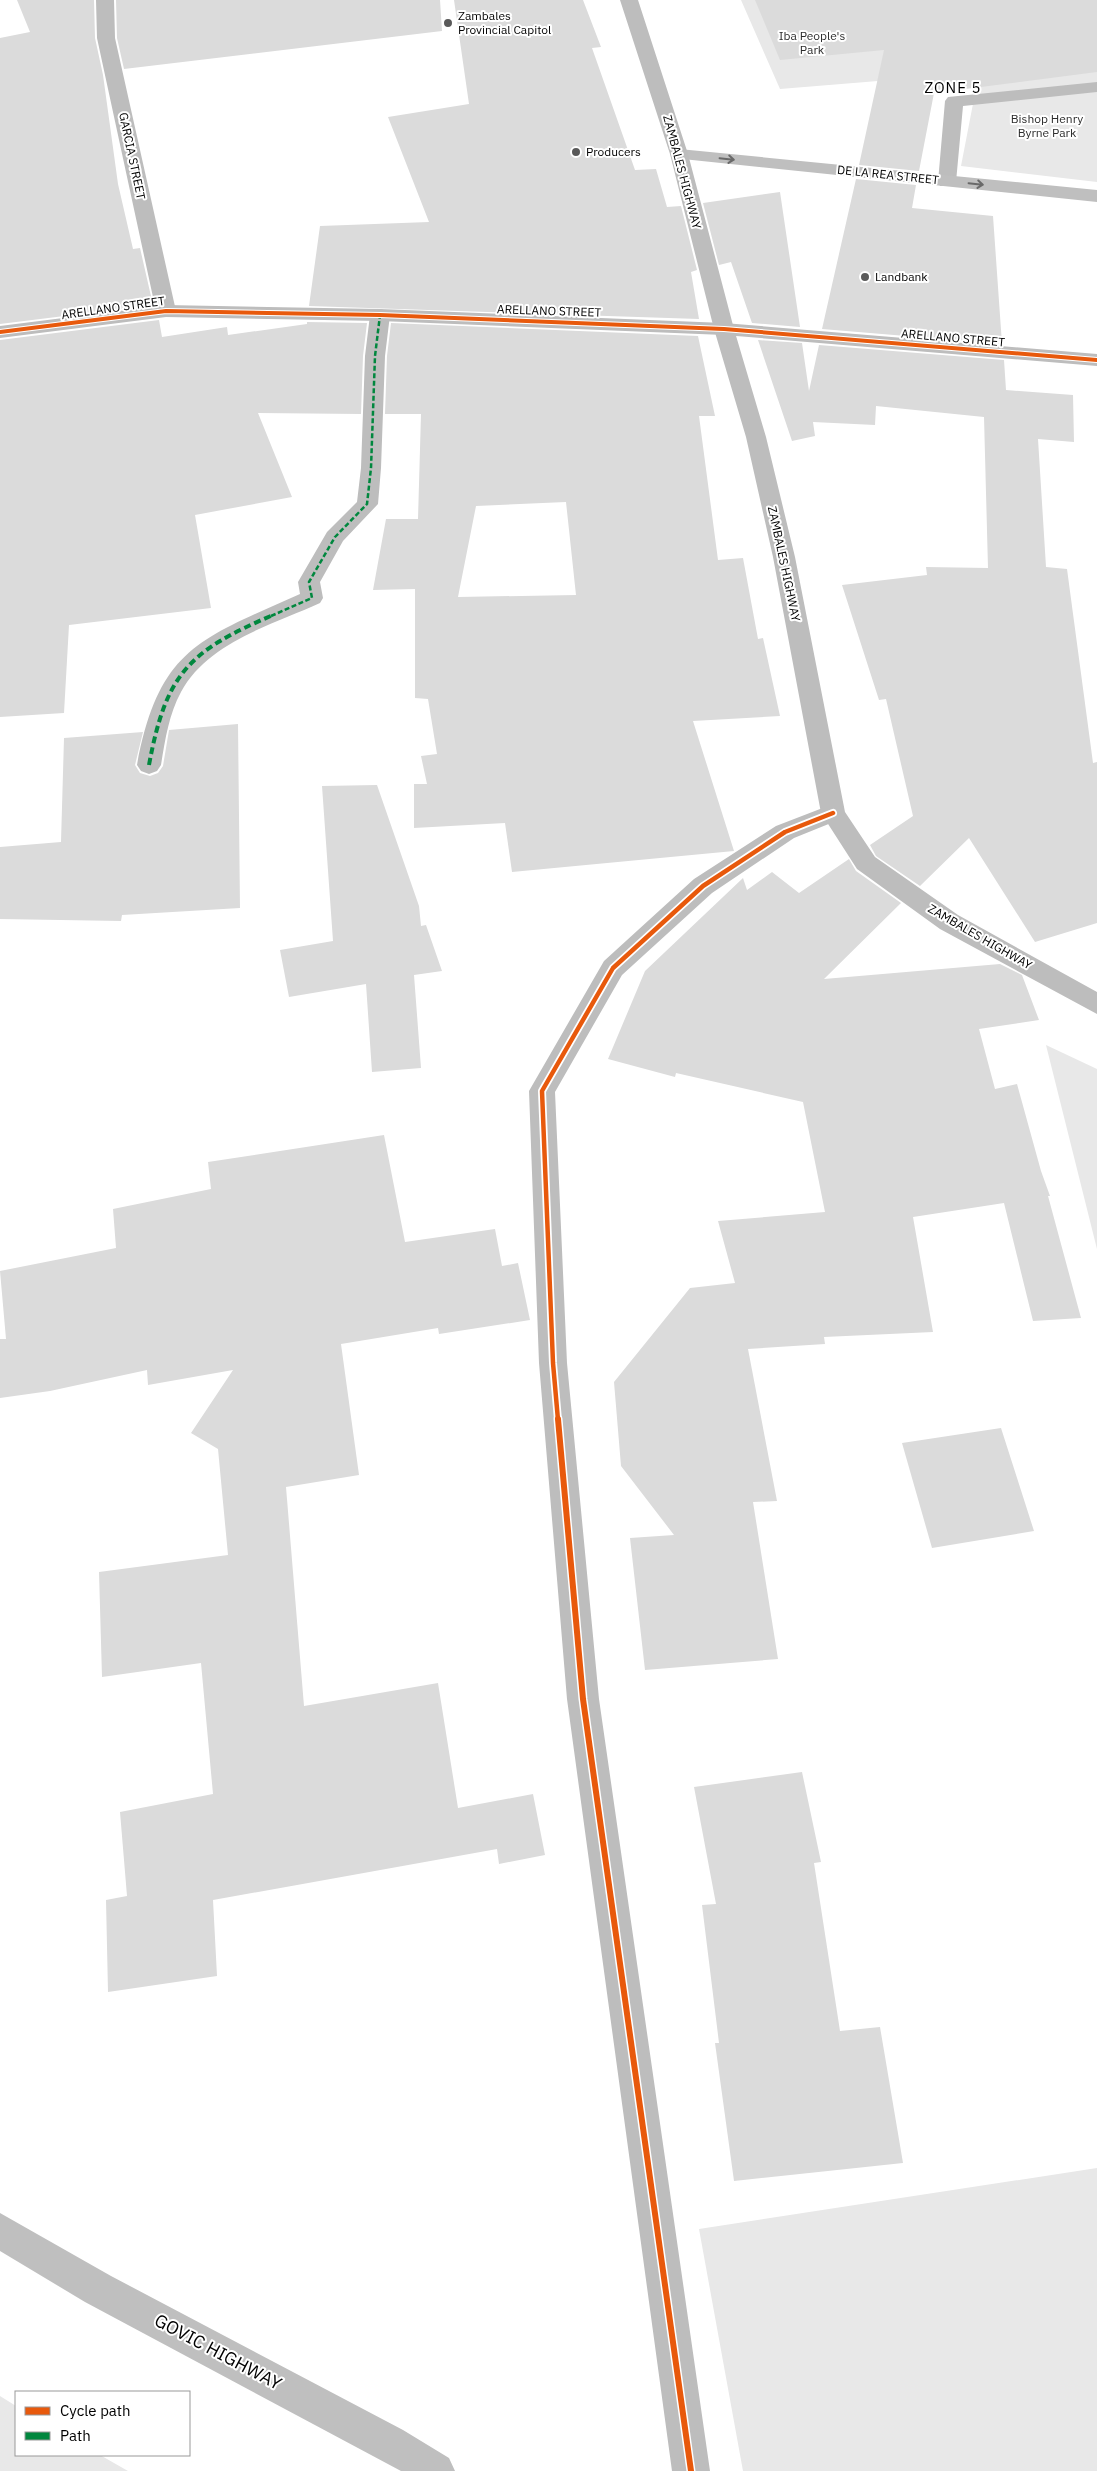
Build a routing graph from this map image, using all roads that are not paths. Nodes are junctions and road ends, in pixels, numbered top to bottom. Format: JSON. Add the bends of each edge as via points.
{"nodes":[{"id":1,"x":105,"y":0,"type":"edge"},
{"id":2,"x":629,"y":0,"type":"edge"},
{"id":3,"x":1097,"y":87,"type":"edge"},
{"id":4,"x":679,"y":154,"type":"junction"},
{"id":5,"x":947,"y":182,"type":"junction"},
{"id":6,"x":1097,"y":196,"type":"edge"},
{"id":7,"x":166,"y":310,"type":"junction"},
{"id":8,"x":380,"y":315,"type":"junction"},
{"id":9,"x":724,"y":328,"type":"junction"},
{"id":10,"x":0,"y":332,"type":"edge"},
{"id":11,"x":1097,"y":360,"type":"edge"},
{"id":12,"x":148,"y":765,"type":"dead end"},
{"id":13,"x":833,"y":813,"type":"junction"},
{"id":14,"x":1097,"y":1004,"type":"edge"},
{"id":15,"x":0,"y":2231,"type":"edge"},
{"id":16,"x":436,"y":2471,"type":"edge"},
{"id":17,"x":691,"y":2471,"type":"edge"}],
"edges":[{"from":1,"to":7,"type":"street","name":"GARCIA STREET","via":[[106,38]]},
{"from":2,"to":4,"type":"street","name":"ZAMBALES HIGHWAY"},
{"from":3,"to":5,"type":"street","via":[[954,101]]},
{"from":4,"to":5,"type":"main road","name":"DE LA REA STREET","one_way":true},
{"from":4,"to":9,"type":"street","name":"ZAMBALES HIGHWAY"},
{"from":5,"to":6,"type":"main road","name":"DE LA REA STREET","one_way":true},
{"from":7,"to":8,"type":"street","name":"ARELLANO STREET"},
{"from":7,"to":10,"type":"street","name":"ARELLANO STREET"},
{"from":8,"to":9,"type":"street","name":"ARELLANO STREET"},
{"from":8,"to":12,"type":"street","via":[[367,504],[335,537],[309,582],[312,598],[203,651],[174,684],[160,718]]},
{"from":9,"to":11,"type":"street","name":"ARELLANO STREET"},
{"from":9,"to":13,"type":"street","name":"ZAMBALES HIGHWAY","via":[[756,437],[784,557]]},
{"from":13,"to":14,"type":"street","name":"ZAMBALES HIGHWAY","via":[[866,863],[949,922]]},
{"from":13,"to":17,"type":"street","via":[[785,832],[703,886],[613,968],[542,1091],[553,1363],[583,1699]]},
{"from":15,"to":16,"type":"main road","name":"GOVIC HIGHWAY","via":[[98,2289],[390,2443]]}]}
